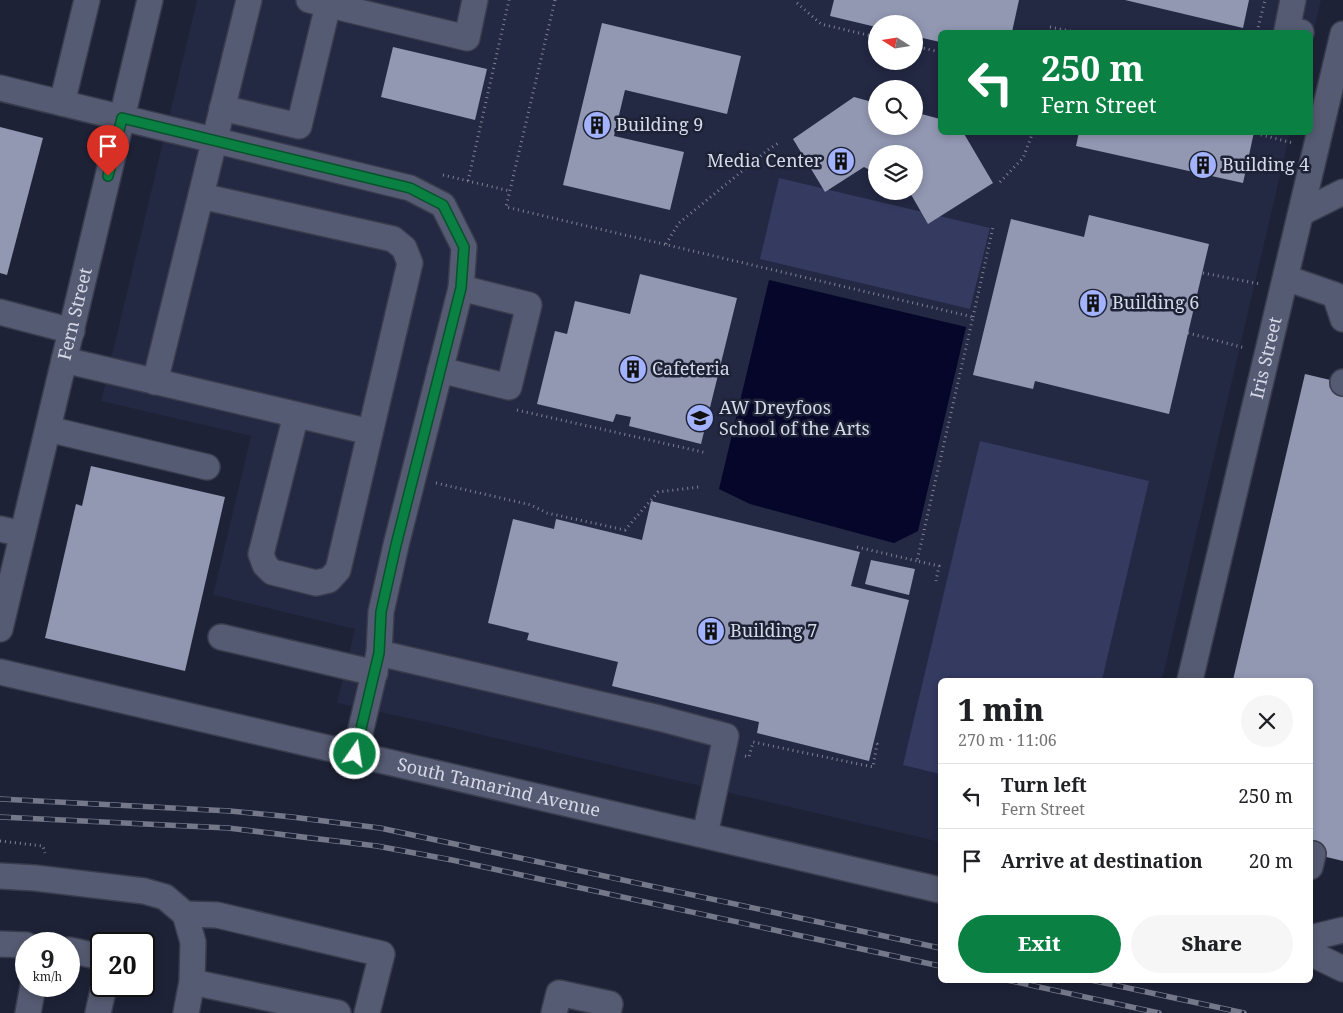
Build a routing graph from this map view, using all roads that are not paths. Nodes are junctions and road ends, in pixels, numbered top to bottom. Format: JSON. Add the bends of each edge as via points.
{"nodes":[{"id":1,"x":87,"y":0,"type":"edge"},
{"id":2,"x":248,"y":0,"type":"edge"},
{"id":3,"x":475,"y":0,"type":"edge"},
{"id":4,"x":1293,"y":0,"type":"edge"},
{"id":5,"x":145,"y":1,"type":"edge"},
{"id":6,"x":318,"y":2,"type":"edge"},
{"id":7,"x":1287,"y":30,"type":"edge"},
{"id":8,"x":1343,"y":34,"type":"edge"},
{"id":9,"x":0,"y":88,"type":"edge"},
{"id":10,"x":1336,"y":98,"type":"edge"},
{"id":11,"x":62,"y":103,"type":"junction"},
{"id":12,"x":222,"y":108,"type":"junction"},
{"id":13,"x":122,"y":118,"type":"junction"},
{"id":14,"x":214,"y":140,"type":"junction"},
{"id":15,"x":1343,"y":192,"type":"edge"},
{"id":16,"x":201,"y":196,"type":"junction"},
{"id":17,"x":1301,"y":213,"type":"junction"},
{"id":18,"x":1286,"y":278,"type":"junction"},
{"id":19,"x":461,"y":288,"type":"junction"},
{"id":20,"x":0,"y":312,"type":"edge"},
{"id":21,"x":1343,"y":318,"type":"edge"},
{"id":22,"x":72,"y":331,"type":"junction"},
{"id":23,"x":64,"y":360,"type":"junction"},
{"id":24,"x":440,"y":370,"type":"junction"},
{"id":25,"x":155,"y":382,"type":"junction"},
{"id":26,"x":296,"y":414,"type":"junction"},
{"id":27,"x":48,"y":429,"type":"junction"},
{"id":28,"x":370,"y":432,"type":"junction"},
{"id":29,"x":207,"y":467,"type":"dead end"},
{"id":30,"x":11,"y":532,"type":"edge"},
{"id":31,"x":0,"y":629,"type":"edge"},
{"id":32,"x":221,"y":637,"type":"dead end"},
{"id":33,"x":377,"y":663,"type":"junction"},
{"id":34,"x":0,"y":672,"type":"edge"},
{"id":35,"x":1190,"y":678,"type":"edge"},
{"id":36,"x":355,"y":754,"type":"junction"},
{"id":37,"x":705,"y":835,"type":"junction"},
{"id":38,"x":0,"y":876,"type":"edge"},
{"id":39,"x":938,"y":890,"type":"edge"},
{"id":40,"x":185,"y":914,"type":"junction"},
{"id":41,"x":1343,"y":930,"type":"edge"},
{"id":42,"x":1313,"y":937,"type":"edge"},
{"id":43,"x":0,"y":944,"type":"edge"},
{"id":44,"x":15,"y":945,"type":"edge"},
{"id":45,"x":1313,"y":954,"type":"edge"},
{"id":46,"x":1343,"y":969,"type":"edge"},
{"id":47,"x":192,"y":982,"type":"junction"},
{"id":48,"x":31,"y":997,"type":"edge"},
{"id":49,"x":102,"y":997,"type":"edge"},
{"id":50,"x":28,"y":1013,"type":"edge"},
{"id":51,"x":98,"y":1013,"type":"edge"},
{"id":52,"x":186,"y":1013,"type":"edge"},
{"id":53,"x":338,"y":1013,"type":"edge"},
{"id":54,"x":367,"y":1013,"type":"edge"},
{"id":55,"x":554,"y":1013,"type":"edge"},
{"id":56,"x":608,"y":1013,"type":"edge"}],
"edges":[{"from":1,"to":11,"type":"street"},
{"from":2,"to":12,"type":"street"},
{"from":3,"to":6,"type":"street","via":[[467,38]]},
{"from":4,"to":7,"type":"street"},
{"from":5,"to":13,"type":"street","name":"Fern Street"},
{"from":6,"to":12,"type":"street","via":[[300,126]]},
{"from":8,"to":10,"type":"street","name":"Iris Street"},
{"from":9,"to":11,"type":"street"},
{"from":10,"to":17,"type":"street","name":"Iris Street"},
{"from":11,"to":13,"type":"street"},
{"from":12,"to":14,"type":"street"},
{"from":13,"to":14,"type":"street"},
{"from":13,"to":22,"type":"street","name":"Fern Street"},
{"from":14,"to":16,"type":"street"},
{"from":14,"to":19,"type":"street","via":[[410,188],[443,205],[464,247]]},
{"from":15,"to":17,"type":"street"},
{"from":16,"to":25,"type":"street"},
{"from":16,"to":28,"type":"street","via":[[392,238],[404,248],[410,263]]},
{"from":17,"to":18,"type":"street","name":"Iris Street"},
{"from":18,"to":21,"type":"street","via":[[1335,295]]},
{"from":18,"to":35,"type":"street","name":"Iris Street"},
{"from":19,"to":24,"type":"street"},
{"from":19,"to":24,"type":"street","via":[[529,305],[509,387]]},
{"from":20,"to":22,"type":"street"},
{"from":22,"to":23,"type":"street","name":"Fern Street"},
{"from":23,"to":25,"type":"street"},
{"from":23,"to":27,"type":"street","name":"Fern Street"},
{"from":24,"to":33,"type":"street","via":[[381,612]]},
{"from":25,"to":26,"type":"street"},
{"from":26,"to":28,"type":"street"},
{"from":26,"to":28,"type":"street","via":[[261,554],[272,572],[316,583],[329,580],[338,570]]},
{"from":27,"to":29,"type":"street"},
{"from":27,"to":30,"type":"street","name":"Fern Street"},
{"from":30,"to":31,"type":"street","name":"Fern Street"},
{"from":32,"to":33,"type":"street"},
{"from":33,"to":36,"type":"street"},
{"from":33,"to":37,"type":"street","via":[[658,718],[726,736]]},
{"from":34,"to":36,"type":"street","name":"South Tamarind Avenue"},
{"from":36,"to":37,"type":"street","name":"South Tamarind Avenue"},
{"from":37,"to":39,"type":"street","name":"South Tamarind Avenue"},
{"from":38,"to":40,"type":"street","via":[[144,891],[165,898]]},
{"from":40,"to":47,"type":"street","via":[[194,942]]},
{"from":40,"to":54,"type":"street","via":[[217,914],[382,954]]},
{"from":41,"to":42,"type":"street"},
{"from":43,"to":44,"type":"street"},
{"from":45,"to":46,"type":"street"},
{"from":47,"to":52,"type":"street"},
{"from":47,"to":53,"type":"street"},
{"from":48,"to":50,"type":"street"},
{"from":49,"to":51,"type":"street"},
{"from":55,"to":56,"type":"street","via":[[559,994],[610,1004]]}]}
